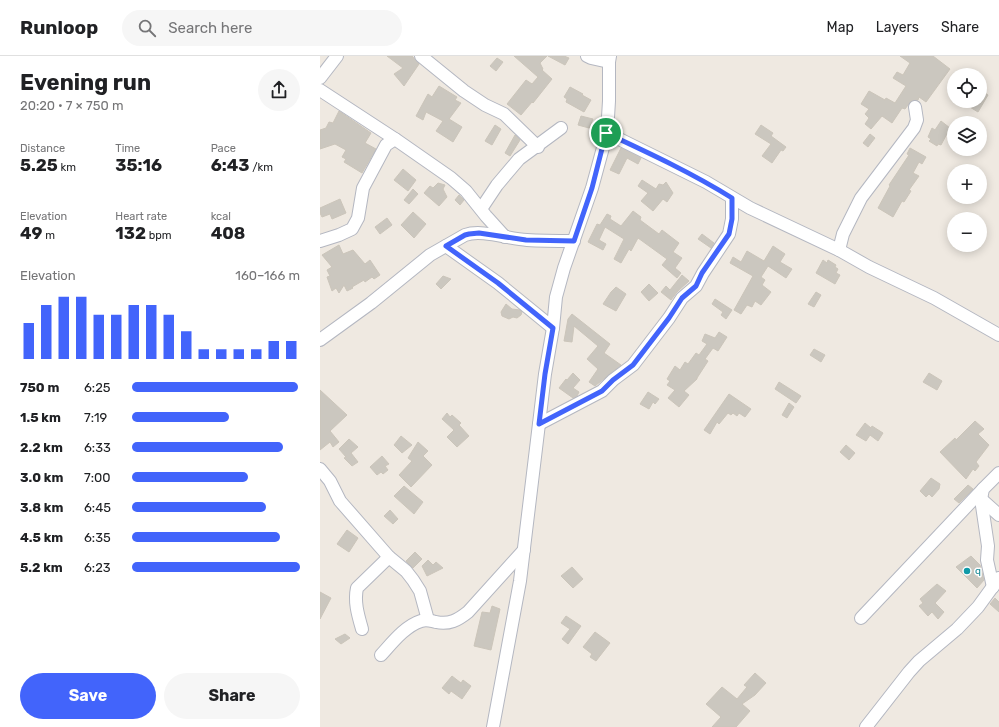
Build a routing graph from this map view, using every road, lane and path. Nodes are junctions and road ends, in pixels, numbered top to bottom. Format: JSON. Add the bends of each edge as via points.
{"nodes":[{"id":1,"x":337,"y":56,"type":"edge"},
{"id":2,"x":421,"y":56,"type":"edge"},
{"id":3,"x":587,"y":56,"type":"edge"},
{"id":4,"x":610,"y":59,"type":"edge"},
{"id":5,"x":320,"y":78,"type":"edge"},
{"id":6,"x":320,"y":90,"type":"edge"},
{"id":7,"x":915,"y":107,"type":"dead end"},
{"id":8,"x":561,"y":128,"type":"dead end"},
{"id":9,"x":606,"y":133,"type":"junction"},
{"id":10,"x":395,"y":139,"type":"junction"},
{"id":11,"x":538,"y":146,"type":"junction"},
{"id":12,"x":732,"y":198,"type":"junction"},
{"id":13,"x":482,"y":209,"type":"junction"},
{"id":14,"x":505,"y":237,"type":"junction"},
{"id":15,"x":320,"y":241,"type":"edge"},
{"id":16,"x":574,"y":241,"type":"junction"},
{"id":17,"x":446,"y":246,"type":"junction"},
{"id":18,"x":838,"y":250,"type":"junction"},
{"id":19,"x":553,"y":328,"type":"junction"},
{"id":20,"x":999,"y":335,"type":"edge"},
{"id":21,"x":320,"y":339,"type":"edge"},
{"id":22,"x":539,"y":424,"type":"junction"},
{"id":23,"x":320,"y":469,"type":"edge"},
{"id":24,"x":999,"y":473,"type":"edge"},
{"id":25,"x":982,"y":494,"type":"junction"},
{"id":26,"x":999,"y":515,"type":"edge"},
{"id":27,"x":524,"y":550,"type":"junction"},
{"id":28,"x":389,"y":557,"type":"junction"},
{"id":29,"x":996,"y":583,"type":"edge"},
{"id":30,"x":861,"y":618,"type":"dead end"},
{"id":31,"x":428,"y":620,"type":"junction"},
{"id":32,"x":362,"y":629,"type":"dead end"},
{"id":33,"x":381,"y":655,"type":"dead end"},
{"id":34,"x":493,"y":727,"type":"edge"},
{"id":35,"x":866,"y":727,"type":"edge"}],
"edges":[{"from":1,"to":5,"type":"street"},
{"from":2,"to":11,"type":"street","via":[[464,91],[504,114]]},
{"from":3,"to":4,"type":"street"},
{"from":4,"to":9,"type":"street"},
{"from":6,"to":10,"type":"street"},
{"from":7,"to":18,"type":"street","via":[[917,120],[914,128],[861,198]]},
{"from":8,"to":11,"type":"street"},
{"from":9,"to":12,"type":"street","via":[[679,168]]},
{"from":9,"to":16,"type":"street","via":[[592,188]]},
{"from":10,"to":13,"type":"street","via":[[451,178]]},
{"from":10,"to":15,"type":"street","via":[[386,145],[363,188],[356,224],[349,232]]},
{"from":11,"to":13,"type":"street","via":[[506,174]]},
{"from":12,"to":18,"type":"street"},
{"from":12,"to":22,"type":"street","via":[[729,234],[696,286],[682,298],[633,365],[602,391]]},
{"from":13,"to":14,"type":"street"},
{"from":14,"to":16,"type":"street"},
{"from":14,"to":17,"type":"street","via":[[469,234]]},
{"from":16,"to":19,"type":"street","via":[[556,298]]},
{"from":17,"to":19,"type":"street","via":[[498,283]]},
{"from":17,"to":21,"type":"street","via":[[430,255],[371,303]]},
{"from":18,"to":20,"type":"street","via":[[934,298]]},
{"from":19,"to":22,"type":"street"},
{"from":22,"to":27,"type":"street"},
{"from":23,"to":28,"type":"street","via":[[330,481],[340,502]]},
{"from":24,"to":25,"type":"street"},
{"from":25,"to":26,"type":"street"},
{"from":25,"to":29,"type":"street","via":[[988,546],[987,560]]},
{"from":25,"to":30,"type":"street"},
{"from":27,"to":31,"type":"street","via":[[457,621],[438,623]]},
{"from":27,"to":34,"type":"street"},
{"from":28,"to":31,"type":"street","via":[[406,571],[420,591]]},
{"from":28,"to":32,"type":"street","via":[[357,588],[357,610]]},
{"from":29,"to":35,"type":"street","via":[[957,629],[909,672]]},
{"from":31,"to":33,"type":"street","via":[[411,626]]}]}
